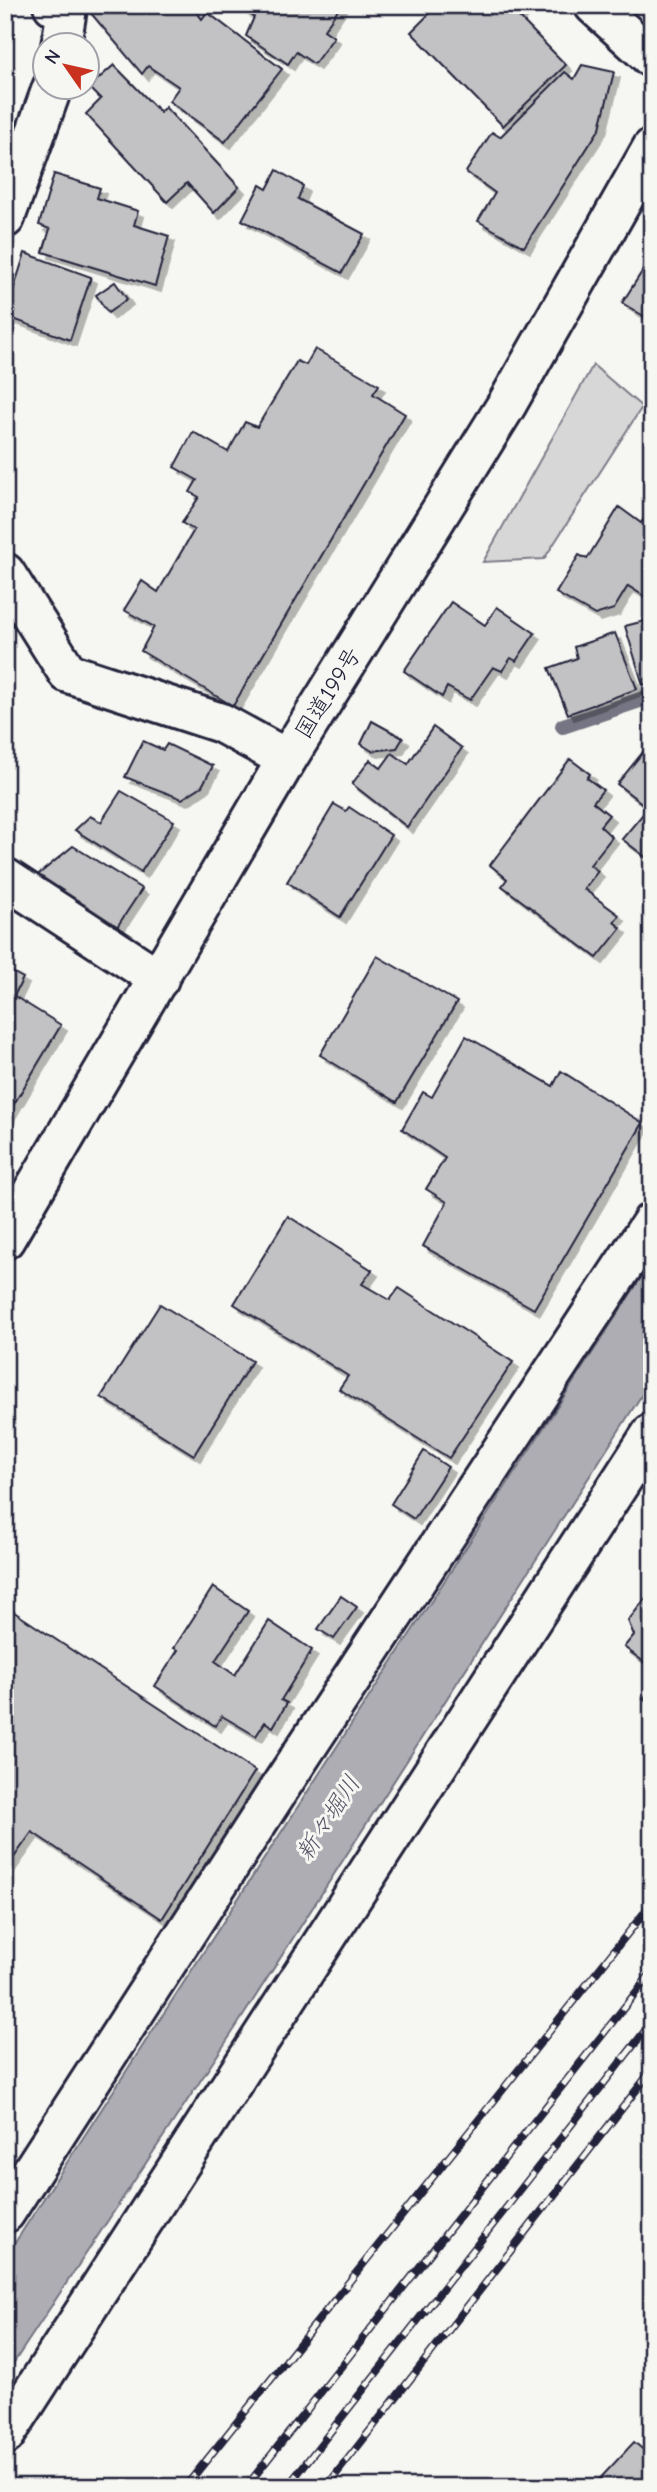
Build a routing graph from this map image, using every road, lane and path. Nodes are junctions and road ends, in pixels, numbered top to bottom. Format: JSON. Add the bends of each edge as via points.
{"nodes":[{"id":1,"x":52,"y":5,"type":"edge"},
{"id":2,"x":594,"y":5,"type":"edge"},
{"id":3,"x":63,"y":32,"type":"edge"},
{"id":4,"x":652,"y":58,"type":"edge"},
{"id":5,"x":47,"y":102,"type":"edge"},
{"id":6,"x":652,"y":148,"type":"edge"},
{"id":7,"x":5,"y":218,"type":"edge"},
{"id":8,"x":5,"y":573,"type":"edge"},
{"id":9,"x":286,"y":760,"type":"junction"},
{"id":10,"x":5,"y":878,"type":"edge"},
{"id":11,"x":159,"y":979,"type":"junction"},
{"id":12,"x":652,"y":1222,"type":"edge"},
{"id":13,"x":5,"y":1238,"type":"edge"},
{"id":14,"x":652,"y":1433,"type":"edge"},
{"id":15,"x":5,"y":2213,"type":"edge"},
{"id":16,"x":5,"y":2435,"type":"edge"}],
"edges":[{"from":1,"to":3,"type":"main road","via":[[66,15]]},
{"from":2,"to":4,"type":"main road"},
{"from":5,"to":7,"type":"main road"},
{"from":6,"to":9,"type":"main road","name":"国道199号","via":[[507,404]]},
{"from":8,"to":9,"type":"main road","via":[[68,673],[221,723]]},
{"from":9,"to":11,"type":"main road","name":"国道199号"},
{"from":10,"to":11,"type":"main road"},
{"from":11,"to":13,"type":"main road","name":"国道199号"},
{"from":12,"to":15,"type":"main road"},
{"from":14,"to":16,"type":"main road"}]}
